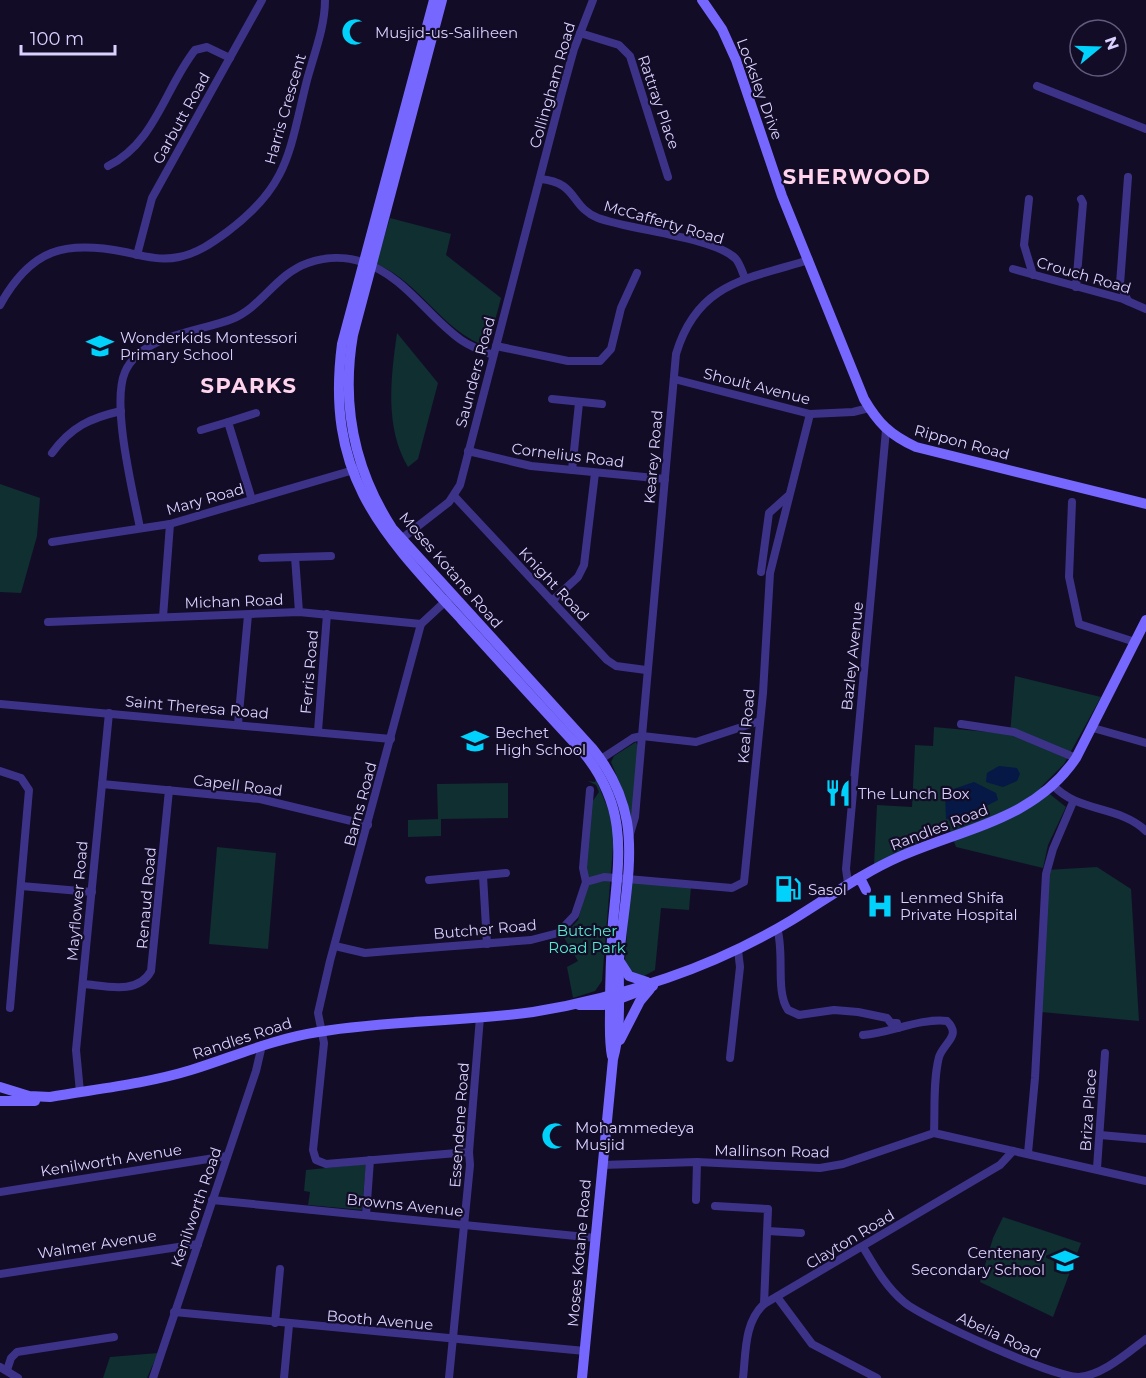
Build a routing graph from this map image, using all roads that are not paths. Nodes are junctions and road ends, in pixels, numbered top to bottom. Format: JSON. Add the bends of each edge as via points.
{"nodes":[{"id":1,"x":262,"y":0,"type":"edge"},
{"id":2,"x":324,"y":0,"type":"edge"},
{"id":3,"x":434,"y":0,"type":"edge"},
{"id":4,"x":442,"y":0,"type":"edge"},
{"id":5,"x":593,"y":0,"type":"edge"},
{"id":6,"x":702,"y":0,"type":"edge"},
{"id":7,"x":580,"y":33,"type":"junction"},
{"id":8,"x":230,"y":58,"type":"junction"},
{"id":9,"x":1037,"y":86,"type":"dead end"},
{"id":10,"x":412,"y":96,"type":"junction"},
{"id":11,"x":1146,"y":129,"type":"edge"},
{"id":12,"x":108,"y":166,"type":"dead end"},
{"id":13,"x":668,"y":177,"type":"dead end"},
{"id":14,"x":1128,"y":177,"type":"dead end"},
{"id":15,"x":540,"y":179,"type":"junction"},
{"id":16,"x":1029,"y":199,"type":"dead end"},
{"id":17,"x":1081,"y":199,"type":"dead end"},
{"id":18,"x":137,"y":255,"type":"junction"},
{"id":19,"x":809,"y":260,"type":"junction"},
{"id":20,"x":367,"y":264,"type":"junction"},
{"id":21,"x":1013,"y":269,"type":"dead end"},
{"id":22,"x":637,"y":273,"type":"dead end"},
{"id":23,"x":1033,"y":275,"type":"junction"},
{"id":24,"x":745,"y":278,"type":"junction"},
{"id":25,"x":1076,"y":287,"type":"junction"},
{"id":26,"x":1128,"y":301,"type":"junction"},
{"id":27,"x":0,"y":305,"type":"edge"},
{"id":28,"x":1146,"y":309,"type":"edge"},
{"id":29,"x":496,"y":346,"type":"junction"},
{"id":30,"x":494,"y":355,"type":"junction"},
{"id":31,"x":674,"y":379,"type":"junction"},
{"id":32,"x":552,"y":399,"type":"dead end"},
{"id":33,"x":579,"y":403,"type":"junction"},
{"id":34,"x":603,"y":404,"type":"dead end"},
{"id":35,"x":869,"y":408,"type":"junction"},
{"id":36,"x":121,"y":411,"type":"junction"},
{"id":37,"x":256,"y":413,"type":"dead end"},
{"id":38,"x":810,"y":414,"type":"junction"},
{"id":39,"x":228,"y":422,"type":"junction"},
{"id":40,"x":201,"y":430,"type":"dead end"},
{"id":41,"x":886,"y":430,"type":"junction"},
{"id":42,"x":468,"y":451,"type":"junction"},
{"id":43,"x":52,"y":453,"type":"dead end"},
{"id":44,"x":357,"y":469,"type":"junction"},
{"id":45,"x":572,"y":470,"type":"junction"},
{"id":46,"x":596,"y":473,"type":"junction"},
{"id":47,"x":665,"y":479,"type":"junction"},
{"id":48,"x":455,"y":496,"type":"junction"},
{"id":49,"x":788,"y":496,"type":"junction"},
{"id":50,"x":252,"y":500,"type":"junction"},
{"id":51,"x":1072,"y":502,"type":"dead end"},
{"id":52,"x":1146,"y":504,"type":"edge"},
{"id":53,"x":170,"y":524,"type":"junction"},
{"id":54,"x":140,"y":528,"type":"junction"},
{"id":55,"x":52,"y":542,"type":"dead end"},
{"id":56,"x":397,"y":542,"type":"junction"},
{"id":57,"x":331,"y":556,"type":"dead end"},
{"id":58,"x":295,"y":557,"type":"junction"},
{"id":59,"x":262,"y":558,"type":"dead end"},
{"id":60,"x":761,"y":572,"type":"dead end"},
{"id":61,"x":448,"y":599,"type":"junction"},
{"id":62,"x":552,"y":601,"type":"junction"},
{"id":63,"x":299,"y":612,"type":"junction"},
{"id":64,"x":327,"y":614,"type":"junction"},
{"id":65,"x":248,"y":615,"type":"junction"},
{"id":66,"x":163,"y":617,"type":"junction"},
{"id":67,"x":1146,"y":620,"type":"edge"},
{"id":68,"x":48,"y":622,"type":"dead end"},
{"id":69,"x":421,"y":624,"type":"junction"},
{"id":70,"x":1135,"y":642,"type":"junction"},
{"id":71,"x":646,"y":670,"type":"junction"},
{"id":72,"x":0,"y":704,"type":"edge"},
{"id":73,"x":110,"y":713,"type":"junction"},
{"id":74,"x":760,"y":721,"type":"junction"},
{"id":75,"x":238,"y":724,"type":"junction"},
{"id":76,"x":961,"y":724,"type":"dead end"},
{"id":77,"x":1093,"y":728,"type":"junction"},
{"id":78,"x":318,"y":731,"type":"junction"},
{"id":79,"x":642,"y":736,"type":"junction"},
{"id":80,"x":391,"y":739,"type":"junction"},
{"id":81,"x":1146,"y":743,"type":"edge"},
{"id":82,"x":1076,"y":758,"type":"junction"},
{"id":83,"x":597,"y":762,"type":"junction"},
{"id":84,"x":0,"y":771,"type":"edge"},
{"id":85,"x":102,"y":784,"type":"junction"},
{"id":86,"x":1053,"y":785,"type":"junction"},
{"id":87,"x":169,"y":790,"type":"junction"},
{"id":88,"x":590,"y":790,"type":"dead end"},
{"id":89,"x":1073,"y":802,"type":"junction"},
{"id":90,"x":368,"y":825,"type":"junction"},
{"id":91,"x":1146,"y":831,"type":"edge"},
{"id":92,"x":628,"y":838,"type":"junction"},
{"id":93,"x":506,"y":873,"type":"dead end"},
{"id":94,"x":483,"y":876,"type":"junction"},
{"id":95,"x":622,"y":878,"type":"junction"},
{"id":96,"x":429,"y":880,"type":"dead end"},
{"id":97,"x":853,"y":881,"type":"junction"},
{"id":98,"x":586,"y":882,"type":"junction"},
{"id":99,"x":21,"y":886,"type":"junction"},
{"id":100,"x":866,"y":890,"type":"dead end"},
{"id":101,"x":92,"y":892,"type":"junction"},
{"id":102,"x":777,"y":928,"type":"junction"},
{"id":103,"x":487,"y":944,"type":"junction"},
{"id":104,"x":335,"y":946,"type":"junction"},
{"id":105,"x":738,"y":950,"type":"junction"},
{"id":106,"x":619,"y":961,"type":"junction"},
{"id":107,"x":84,"y":984,"type":"junction"},
{"id":108,"x":651,"y":984,"type":"junction"},
{"id":109,"x":614,"y":997,"type":"junction"},
{"id":110,"x":573,"y":1005,"type":"junction"},
{"id":111,"x":587,"y":1006,"type":"junction"},
{"id":112,"x":10,"y":1008,"type":"dead end"},
{"id":113,"x":480,"y":1017,"type":"junction"},
{"id":114,"x":610,"y":1024,"type":"junction"},
{"id":115,"x":898,"y":1028,"type":"junction"},
{"id":116,"x":321,"y":1031,"type":"junction"},
{"id":117,"x":863,"y":1035,"type":"dead end"},
{"id":118,"x":262,"y":1044,"type":"junction"},
{"id":119,"x":617,"y":1045,"type":"junction"},
{"id":120,"x":1105,"y":1053,"type":"dead end"},
{"id":121,"x":730,"y":1058,"type":"dead end"},
{"id":122,"x":613,"y":1059,"type":"junction"},
{"id":123,"x":3,"y":1088,"type":"edge"},
{"id":124,"x":80,"y":1092,"type":"junction"},
{"id":125,"x":50,"y":1097,"type":"junction"},
{"id":126,"x":0,"y":1100,"type":"edge"},
{"id":127,"x":934,"y":1133,"type":"junction"},
{"id":128,"x":1100,"y":1136,"type":"junction"},
{"id":129,"x":1146,"y":1139,"type":"edge"},
{"id":130,"x":1013,"y":1151,"type":"junction"},
{"id":131,"x":469,"y":1152,"type":"junction"},
{"id":132,"x":1028,"y":1153,"type":"junction"},
{"id":133,"x":227,"y":1156,"type":"junction"},
{"id":134,"x":370,"y":1160,"type":"junction"},
{"id":135,"x":698,"y":1162,"type":"junction"},
{"id":136,"x":603,"y":1165,"type":"junction"},
{"id":137,"x":1097,"y":1168,"type":"junction"},
{"id":138,"x":1146,"y":1181,"type":"edge"},
{"id":139,"x":0,"y":1192,"type":"edge"},
{"id":140,"x":212,"y":1200,"type":"junction"},
{"id":141,"x":696,"y":1200,"type":"dead end"},
{"id":142,"x":715,"y":1206,"type":"dead end"},
{"id":143,"x":366,"y":1215,"type":"junction"},
{"id":144,"x":465,"y":1225,"type":"junction"},
{"id":145,"x":768,"y":1231,"type":"junction"},
{"id":146,"x":801,"y":1233,"type":"dead end"},
{"id":147,"x":596,"y":1238,"type":"junction"},
{"id":148,"x":198,"y":1244,"type":"junction"},
{"id":149,"x":863,"y":1247,"type":"junction"},
{"id":150,"x":280,"y":1269,"type":"dead end"},
{"id":151,"x":0,"y":1274,"type":"edge"},
{"id":152,"x":777,"y":1297,"type":"junction"},
{"id":153,"x":764,"y":1304,"type":"junction"},
{"id":154,"x":174,"y":1312,"type":"junction"},
{"id":155,"x":275,"y":1323,"type":"junction"},
{"id":156,"x":289,"y":1325,"type":"junction"},
{"id":157,"x":114,"y":1337,"type":"dead end"},
{"id":158,"x":1146,"y":1339,"type":"edge"},
{"id":159,"x":453,"y":1340,"type":"junction"},
{"id":160,"x":585,"y":1351,"type":"junction"},
{"id":161,"x":3,"y":1368,"type":"edge"},
{"id":162,"x":18,"y":1378,"type":"edge"},
{"id":163,"x":153,"y":1378,"type":"edge"},
{"id":164,"x":284,"y":1378,"type":"edge"},
{"id":165,"x":449,"y":1378,"type":"edge"},
{"id":166,"x":582,"y":1378,"type":"edge"},
{"id":167,"x":743,"y":1378,"type":"edge"},
{"id":168,"x":877,"y":1378,"type":"edge"}],
"edges":[{"from":1,"to":8,"type":"street","name":"Garbutt Road"},
{"from":2,"to":18,"type":"street","name":"Harris Crescent","via":[[320,33],[288,154],[272,191],[205,248],[170,259]]},
{"from":3,"to":10,"type":"street","name":"Moses Kotane Road"},
{"from":4,"to":10,"type":"street","name":"Moses Kotane Road"},
{"from":5,"to":7,"type":"street","name":"Collingham Road"},
{"from":6,"to":19,"type":"street","name":"Locksley Drive","via":[[722,29],[736,60],[782,196]]},
{"from":7,"to":13,"type":"street","name":"Rattray Place","via":[[620,45],[630,56]]},
{"from":7,"to":15,"type":"street","name":"Collingham Road"},
{"from":8,"to":12,"type":"street","via":[[207,47],[195,50],[154,122],[134,147]]},
{"from":8,"to":18,"type":"street","name":"Garbutt Road","via":[[152,198]]},
{"from":9,"to":11,"type":"street"},
{"from":10,"to":20,"type":"street","name":"Moses Kotane Road"},
{"from":14,"to":26,"type":"street","via":[[1120,284]]},
{"from":15,"to":24,"type":"street","name":"McCafferty Road","via":[[562,183],[585,209],[599,218],[730,255]]},
{"from":15,"to":29,"type":"street","name":"Saunders Road"},
{"from":16,"to":23,"type":"street","via":[[1024,245]]},
{"from":17,"to":25,"type":"street"},
{"from":18,"to":27,"type":"street","name":"Harris Crescent","via":[[97,247],[73,247],[50,253],[23,271]]},
{"from":19,"to":24,"type":"street","name":"Kearey Road"},
{"from":19,"to":35,"type":"street","name":"Rippon Road"},
{"from":20,"to":30,"type":"street","via":[[408,289],[462,341]]},
{"from":20,"to":36,"type":"street","via":[[334,259],[300,266],[234,318],[143,350],[123,376]]},
{"from":20,"to":44,"type":"street","name":"Moses Kotane Road","via":[[342,344],[339,380],[343,436]]},
{"from":21,"to":23,"type":"street","name":"Crouch Road"},
{"from":22,"to":29,"type":"street","via":[[621,308],[611,350],[600,361],[568,361]]},
{"from":23,"to":25,"type":"street","name":"Crouch Road"},
{"from":24,"to":31,"type":"street","name":"Kearey Road","via":[[713,294],[693,315],[676,354]]},
{"from":25,"to":26,"type":"street","name":"Crouch Road"},
{"from":26,"to":28,"type":"street","name":"Crouch Road"},
{"from":29,"to":30,"type":"street","name":"Saunders Road"},
{"from":30,"to":42,"type":"street","name":"Saunders Road"},
{"from":31,"to":38,"type":"street","name":"Shoult Avenue"},
{"from":31,"to":47,"type":"street","name":"Kearey Road"},
{"from":32,"to":33,"type":"street"},
{"from":33,"to":34,"type":"street"},
{"from":33,"to":45,"type":"street"},
{"from":35,"to":38,"type":"street","name":"Shoult Avenue"},
{"from":35,"to":41,"type":"street","name":"Rippon Road"},
{"from":36,"to":43,"type":"street","via":[[81,423]]},
{"from":36,"to":54,"type":"street"},
{"from":37,"to":39,"type":"street"},
{"from":38,"to":49,"type":"street","name":"Keal Road"},
{"from":39,"to":40,"type":"street"},
{"from":39,"to":50,"type":"street"},
{"from":41,"to":52,"type":"street","name":"Rippon Road","via":[[916,447]]},
{"from":41,"to":97,"type":"street","name":"Bazley Avenue","via":[[846,870]]},
{"from":42,"to":45,"type":"street","name":"Cornelius Road","via":[[515,464]]},
{"from":42,"to":48,"type":"street","name":"Saunders Road"},
{"from":44,"to":50,"type":"street","name":"Mary Road"},
{"from":44,"to":56,"type":"street","name":"Moses Kotane Road","via":[[367,504]]},
{"from":45,"to":46,"type":"street","name":"Cornelius Road"},
{"from":46,"to":47,"type":"street","name":"Cornelius Road"},
{"from":46,"to":62,"type":"street","via":[[584,565],[578,577]]},
{"from":47,"to":71,"type":"street","name":"Kearey Road"},
{"from":48,"to":56,"type":"street"},
{"from":48,"to":62,"type":"street","name":"Knight Road"},
{"from":49,"to":60,"type":"street","via":[[769,513]]},
{"from":49,"to":74,"type":"street","name":"Keal Road","via":[[770,573]]},
{"from":50,"to":53,"type":"street","name":"Mary Road"},
{"from":51,"to":70,"type":"street","via":[[1069,577],[1078,621]]},
{"from":53,"to":54,"type":"street","name":"Mary Road"},
{"from":53,"to":66,"type":"street"},
{"from":54,"to":55,"type":"street","name":"Mary Road"},
{"from":56,"to":61,"type":"street","name":"Moses Kotane Road"},
{"from":57,"to":58,"type":"street"},
{"from":58,"to":59,"type":"street"},
{"from":58,"to":63,"type":"street"},
{"from":61,"to":69,"type":"street"},
{"from":61,"to":83,"type":"street","name":"Moses Kotane Road"},
{"from":62,"to":71,"type":"street","name":"Knight Road","via":[[607,660],[616,666]]},
{"from":63,"to":64,"type":"street","name":"Michan Road"},
{"from":63,"to":65,"type":"street","name":"Michan Road"},
{"from":64,"to":69,"type":"street","name":"Michan Road"},
{"from":64,"to":78,"type":"street","name":"Ferris Road"},
{"from":65,"to":66,"type":"street","name":"Michan Road"},
{"from":65,"to":75,"type":"street"},
{"from":66,"to":68,"type":"street","name":"Michan Road"},
{"from":67,"to":70,"type":"street","name":"Randles Road"},
{"from":69,"to":80,"type":"street","name":"Barns Road"},
{"from":70,"to":77,"type":"street","name":"Randles Road"},
{"from":71,"to":79,"type":"street","name":"Kearey Road"},
{"from":72,"to":73,"type":"street","name":"Saint Theresa Road"},
{"from":73,"to":75,"type":"street","name":"Saint Theresa Road"},
{"from":73,"to":85,"type":"street","name":"Mayflower Road"},
{"from":74,"to":79,"type":"street","via":[[696,742]]},
{"from":74,"to":95,"type":"street","name":"Keal Road","via":[[744,882],[732,888]]},
{"from":75,"to":78,"type":"street","name":"Saint Theresa Road"},
{"from":76,"to":82,"type":"street","via":[[1014,732]]},
{"from":77,"to":81,"type":"street"},
{"from":77,"to":82,"type":"street","name":"Randles Road"},
{"from":78,"to":80,"type":"street","name":"Saint Theresa Road"},
{"from":79,"to":83,"type":"street","via":[[636,736]]},
{"from":79,"to":92,"type":"street","name":"Kearey Road","via":[[635,817]]},
{"from":80,"to":90,"type":"street","name":"Barns Road"},
{"from":82,"to":86,"type":"street","name":"Randles Road"},
{"from":83,"to":92,"type":"street","name":"Moses Kotane Road","via":[[620,795]]},
{"from":83,"to":95,"type":"street","name":"Moses Kotane Road","via":[[616,812]]},
{"from":84,"to":99,"type":"street","via":[[21,778],[29,790]]},
{"from":85,"to":87,"type":"street","name":"Capell Road"},
{"from":85,"to":101,"type":"street","name":"Mayflower Road"},
{"from":86,"to":89,"type":"street"},
{"from":86,"to":97,"type":"street","name":"Randles Road","via":[[1014,814],[901,856]]},
{"from":87,"to":90,"type":"street","name":"Capell Road","via":[[260,799]]},
{"from":87,"to":107,"type":"street","name":"Renaud Road","via":[[151,971],[131,987]]},
{"from":88,"to":98,"type":"street","name":"Butcher Road","via":[[583,868]]},
{"from":89,"to":91,"type":"street","via":[[1120,815]]},
{"from":89,"to":132,"type":"street","via":[[1046,874]]},
{"from":90,"to":104,"type":"street","name":"Barns Road"},
{"from":92,"to":95,"type":"street","name":"Moses Kotane Road"},
{"from":93,"to":94,"type":"street"},
{"from":94,"to":96,"type":"street"},
{"from":94,"to":103,"type":"street"},
{"from":95,"to":98,"type":"street","name":"Keal Road","via":[[598,877]]},
{"from":95,"to":106,"type":"street","name":"Moses Kotane Road"},
{"from":95,"to":109,"type":"street","name":"Moses Kotane Road"},
{"from":97,"to":100,"type":"street","via":[[861,880]]},
{"from":97,"to":102,"type":"street","name":"Randles Road"},
{"from":98,"to":103,"type":"street","name":"Butcher Road","via":[[575,915],[558,933]]},
{"from":99,"to":101,"type":"street"},
{"from":99,"to":112,"type":"street"},
{"from":101,"to":107,"type":"street","name":"Mayflower Road"},
{"from":102,"to":105,"type":"street","name":"Randles Road"},
{"from":102,"to":115,"type":"street","via":[[782,950],[782,996],[788,1011],[799,1015],[834,1010],[858,1012],[887,1018],[897,1023]]},
{"from":103,"to":104,"type":"street","name":"Butcher Road","via":[[365,953]]},
{"from":104,"to":116,"type":"street","name":"Barns Road","via":[[318,1013]]},
{"from":105,"to":108,"type":"street","name":"Randles Road"},
{"from":105,"to":121,"type":"street","via":[[740,968]]},
{"from":106,"to":108,"type":"street","via":[[629,976]]},
{"from":106,"to":109,"type":"street","name":"Moses Kotane Road"},
{"from":107,"to":124,"type":"street","name":"Mayflower Road","via":[[76,1050]]},
{"from":108,"to":109,"type":"street","name":"Randles Road"},
{"from":108,"to":119,"type":"street"},
{"from":109,"to":110,"type":"street","name":"Randles Road"},
{"from":109,"to":111,"type":"street","name":"Randles Road"},
{"from":109,"to":114,"type":"street","name":"Moses Kotane Road"},
{"from":109,"to":119,"type":"street","name":"Moses Kotane Road"},
{"from":110,"to":111,"type":"street","name":"Randles Road"},
{"from":110,"to":113,"type":"street","name":"Randles Road"},
{"from":111,"to":114,"type":"street"},
{"from":113,"to":116,"type":"street","name":"Randles Road"},
{"from":113,"to":131,"type":"street","name":"Essendene Road"},
{"from":114,"to":122,"type":"street","name":"Moses Kotane Road"},
{"from":115,"to":117,"type":"street"},
{"from":115,"to":127,"type":"street","via":[[937,1020],[947,1021],[953,1028],[952,1038],[939,1060]]},
{"from":116,"to":118,"type":"street","name":"Randles Road"},
{"from":116,"to":134,"type":"street","name":"Barns Road","via":[[324,1043],[314,1155],[326,1164]]},
{"from":118,"to":124,"type":"street","name":"Randles Road","via":[[190,1070]]},
{"from":118,"to":133,"type":"street","name":"Kenilworth Road"},
{"from":119,"to":122,"type":"street","name":"Moses Kotane Road"},
{"from":120,"to":128,"type":"street","name":"Briza Place"},
{"from":122,"to":136,"type":"street","name":"Moses Kotane Road"},
{"from":123,"to":125,"type":"street","name":"Randles Road"},
{"from":123,"to":126,"type":"street","name":"Randles Road"},
{"from":124,"to":125,"type":"street","name":"Randles Road"},
{"from":125,"to":126,"type":"street","via":[[30,1102]]},
{"from":127,"to":130,"type":"street"},
{"from":127,"to":135,"type":"street","name":"Mallinson Road","via":[[831,1167]]},
{"from":128,"to":129,"type":"street"},
{"from":128,"to":137,"type":"street","name":"Briza Place"},
{"from":130,"to":132,"type":"street"},
{"from":130,"to":149,"type":"street","name":"Clayton Road","via":[[1003,1163]]},
{"from":131,"to":134,"type":"street"},
{"from":131,"to":144,"type":"street","name":"Essendene Road"},
{"from":132,"to":137,"type":"street"},
{"from":133,"to":139,"type":"street","name":"Kenilworth Avenue"},
{"from":133,"to":140,"type":"street","name":"Kenilworth Road"},
{"from":134,"to":143,"type":"street"},
{"from":135,"to":136,"type":"street","name":"Mallinson Road"},
{"from":135,"to":141,"type":"street"},
{"from":136,"to":147,"type":"street","name":"Moses Kotane Road"},
{"from":137,"to":138,"type":"street"},
{"from":140,"to":143,"type":"street","name":"Browns Avenue","via":[[305,1213]]},
{"from":140,"to":148,"type":"street","name":"Kenilworth Road"},
{"from":142,"to":145,"type":"street","via":[[767,1208]]},
{"from":143,"to":144,"type":"street","name":"Browns Avenue"},
{"from":144,"to":147,"type":"street","name":"Browns Avenue"},
{"from":144,"to":159,"type":"street","name":"Essendene Road"},
{"from":145,"to":146,"type":"street"},
{"from":145,"to":153,"type":"street"},
{"from":147,"to":160,"type":"street","name":"Moses Kotane Road"},
{"from":148,"to":151,"type":"street","name":"Walmer Avenue"},
{"from":148,"to":154,"type":"street","name":"Kenilworth Road"},
{"from":149,"to":152,"type":"street","name":"Clayton Road"},
{"from":149,"to":158,"type":"street","name":"Abelia Road","via":[[906,1304],[1059,1376],[1089,1375]]},
{"from":150,"to":155,"type":"street"},
{"from":152,"to":153,"type":"street","name":"Clayton Road"},
{"from":152,"to":168,"type":"street","via":[[812,1344]]},
{"from":153,"to":167,"type":"street","via":[[755,1313],[748,1332]]},
{"from":154,"to":155,"type":"street","name":"Booth Avenue"},
{"from":154,"to":163,"type":"street","name":"Kenilworth Road"},
{"from":155,"to":156,"type":"street","name":"Booth Avenue"},
{"from":156,"to":159,"type":"street","name":"Booth Avenue"},
{"from":156,"to":164,"type":"street"},
{"from":157,"to":161,"type":"street","via":[[17,1352]]},
{"from":159,"to":160,"type":"street","name":"Booth Avenue"},
{"from":159,"to":165,"type":"street","name":"Essendene Road"},
{"from":160,"to":166,"type":"street","name":"Moses Kotane Road"},
{"from":161,"to":162,"type":"street"}]}
